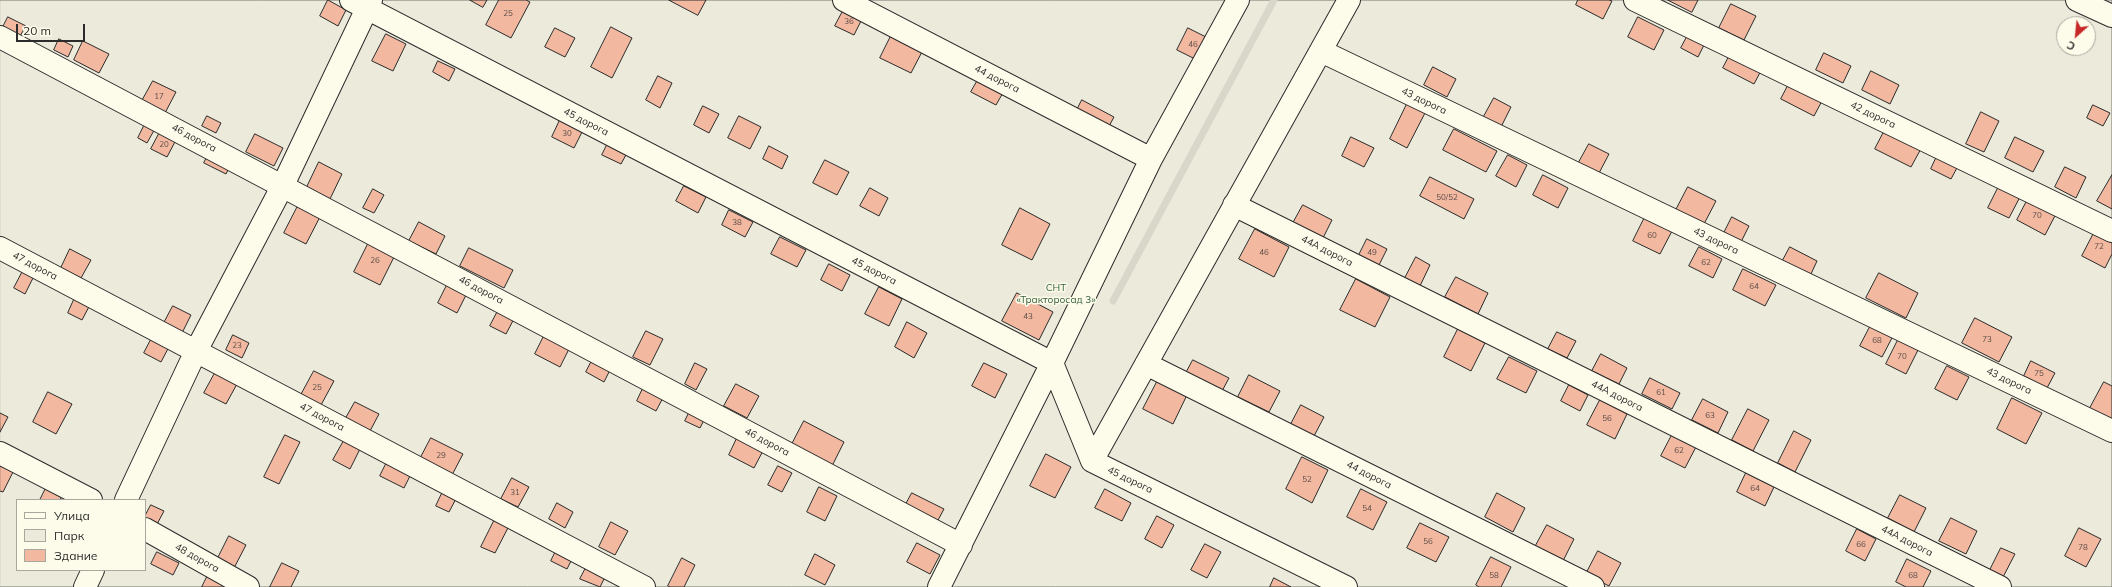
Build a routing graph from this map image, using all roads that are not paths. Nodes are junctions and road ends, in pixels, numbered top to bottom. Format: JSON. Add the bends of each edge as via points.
{"nodes":[{"id":1,"x":844,"y":0,"type":"edge"},
{"id":2,"x":1349,"y":0,"type":"edge"},
{"id":3,"x":1634,"y":0,"type":"edge"},
{"id":4,"x":2077,"y":0,"type":"edge"},
{"id":5,"x":363,"y":3,"type":"edge"},
{"id":6,"x":1230,"y":3,"type":"edge"},
{"id":7,"x":2112,"y":16,"type":"edge"},
{"id":8,"x":0,"y":37,"type":"edge"},
{"id":9,"x":1321,"y":51,"type":"junction"},
{"id":10,"x":1151,"y":159,"type":"junction"},
{"id":11,"x":283,"y":185,"type":"junction"},
{"id":12,"x":1234,"y":205,"type":"junction"},
{"id":13,"x":2112,"y":231,"type":"edge"},
{"id":14,"x":0,"y":248,"type":"edge"},
{"id":15,"x":196,"y":351,"type":"junction"},
{"id":16,"x":1052,"y":363,"type":"junction"},
{"id":17,"x":1146,"y":364,"type":"junction"},
{"id":18,"x":2112,"y":431,"type":"edge"},
{"id":19,"x":0,"y":453,"type":"edge"},
{"id":20,"x":1092,"y":461,"type":"junction"},
{"id":21,"x":89,"y":499,"type":"edge"},
{"id":22,"x":126,"y":499,"type":"edge"},
{"id":23,"x":146,"y":530,"type":"edge"},
{"id":24,"x":961,"y":545,"type":"junction"},
{"id":25,"x":93,"y":571,"type":"edge"},
{"id":26,"x":85,"y":587,"type":"edge"},
{"id":27,"x":248,"y":587,"type":"edge"},
{"id":28,"x":644,"y":587,"type":"edge"},
{"id":29,"x":939,"y":587,"type":"edge"},
{"id":30,"x":1346,"y":587,"type":"edge"},
{"id":31,"x":1592,"y":587,"type":"edge"},
{"id":32,"x":2000,"y":587,"type":"edge"}],
"edges":[{"from":1,"to":10,"type":"street","name":"44 дорога"},
{"from":2,"to":9,"type":"street"},
{"from":3,"to":13,"type":"street","name":"42 дорога"},
{"from":4,"to":7,"type":"street"},
{"from":5,"to":11,"type":"street"},
{"from":5,"to":16,"type":"street","name":"45 дорога"},
{"from":6,"to":10,"type":"street"},
{"from":8,"to":11,"type":"street","name":"46 дорога"},
{"from":9,"to":12,"type":"street"},
{"from":9,"to":18,"type":"street","name":"43 дорога"},
{"from":10,"to":16,"type":"street"},
{"from":11,"to":15,"type":"street"},
{"from":11,"to":24,"type":"street","name":"46 дорога"},
{"from":12,"to":17,"type":"street"},
{"from":12,"to":32,"type":"street","name":"44А дорога"},
{"from":14,"to":15,"type":"street","name":"47 дорога"},
{"from":15,"to":22,"type":"street"},
{"from":15,"to":28,"type":"street","name":"47 дорога"},
{"from":16,"to":20,"type":"street"},
{"from":16,"to":24,"type":"street"},
{"from":17,"to":20,"type":"street"},
{"from":17,"to":31,"type":"street","name":"44 дорога"},
{"from":19,"to":21,"type":"street"},
{"from":20,"to":30,"type":"street","name":"45 дорога"},
{"from":23,"to":27,"type":"street","name":"48 дорога"},
{"from":24,"to":29,"type":"street"},
{"from":25,"to":26,"type":"street"}]}
